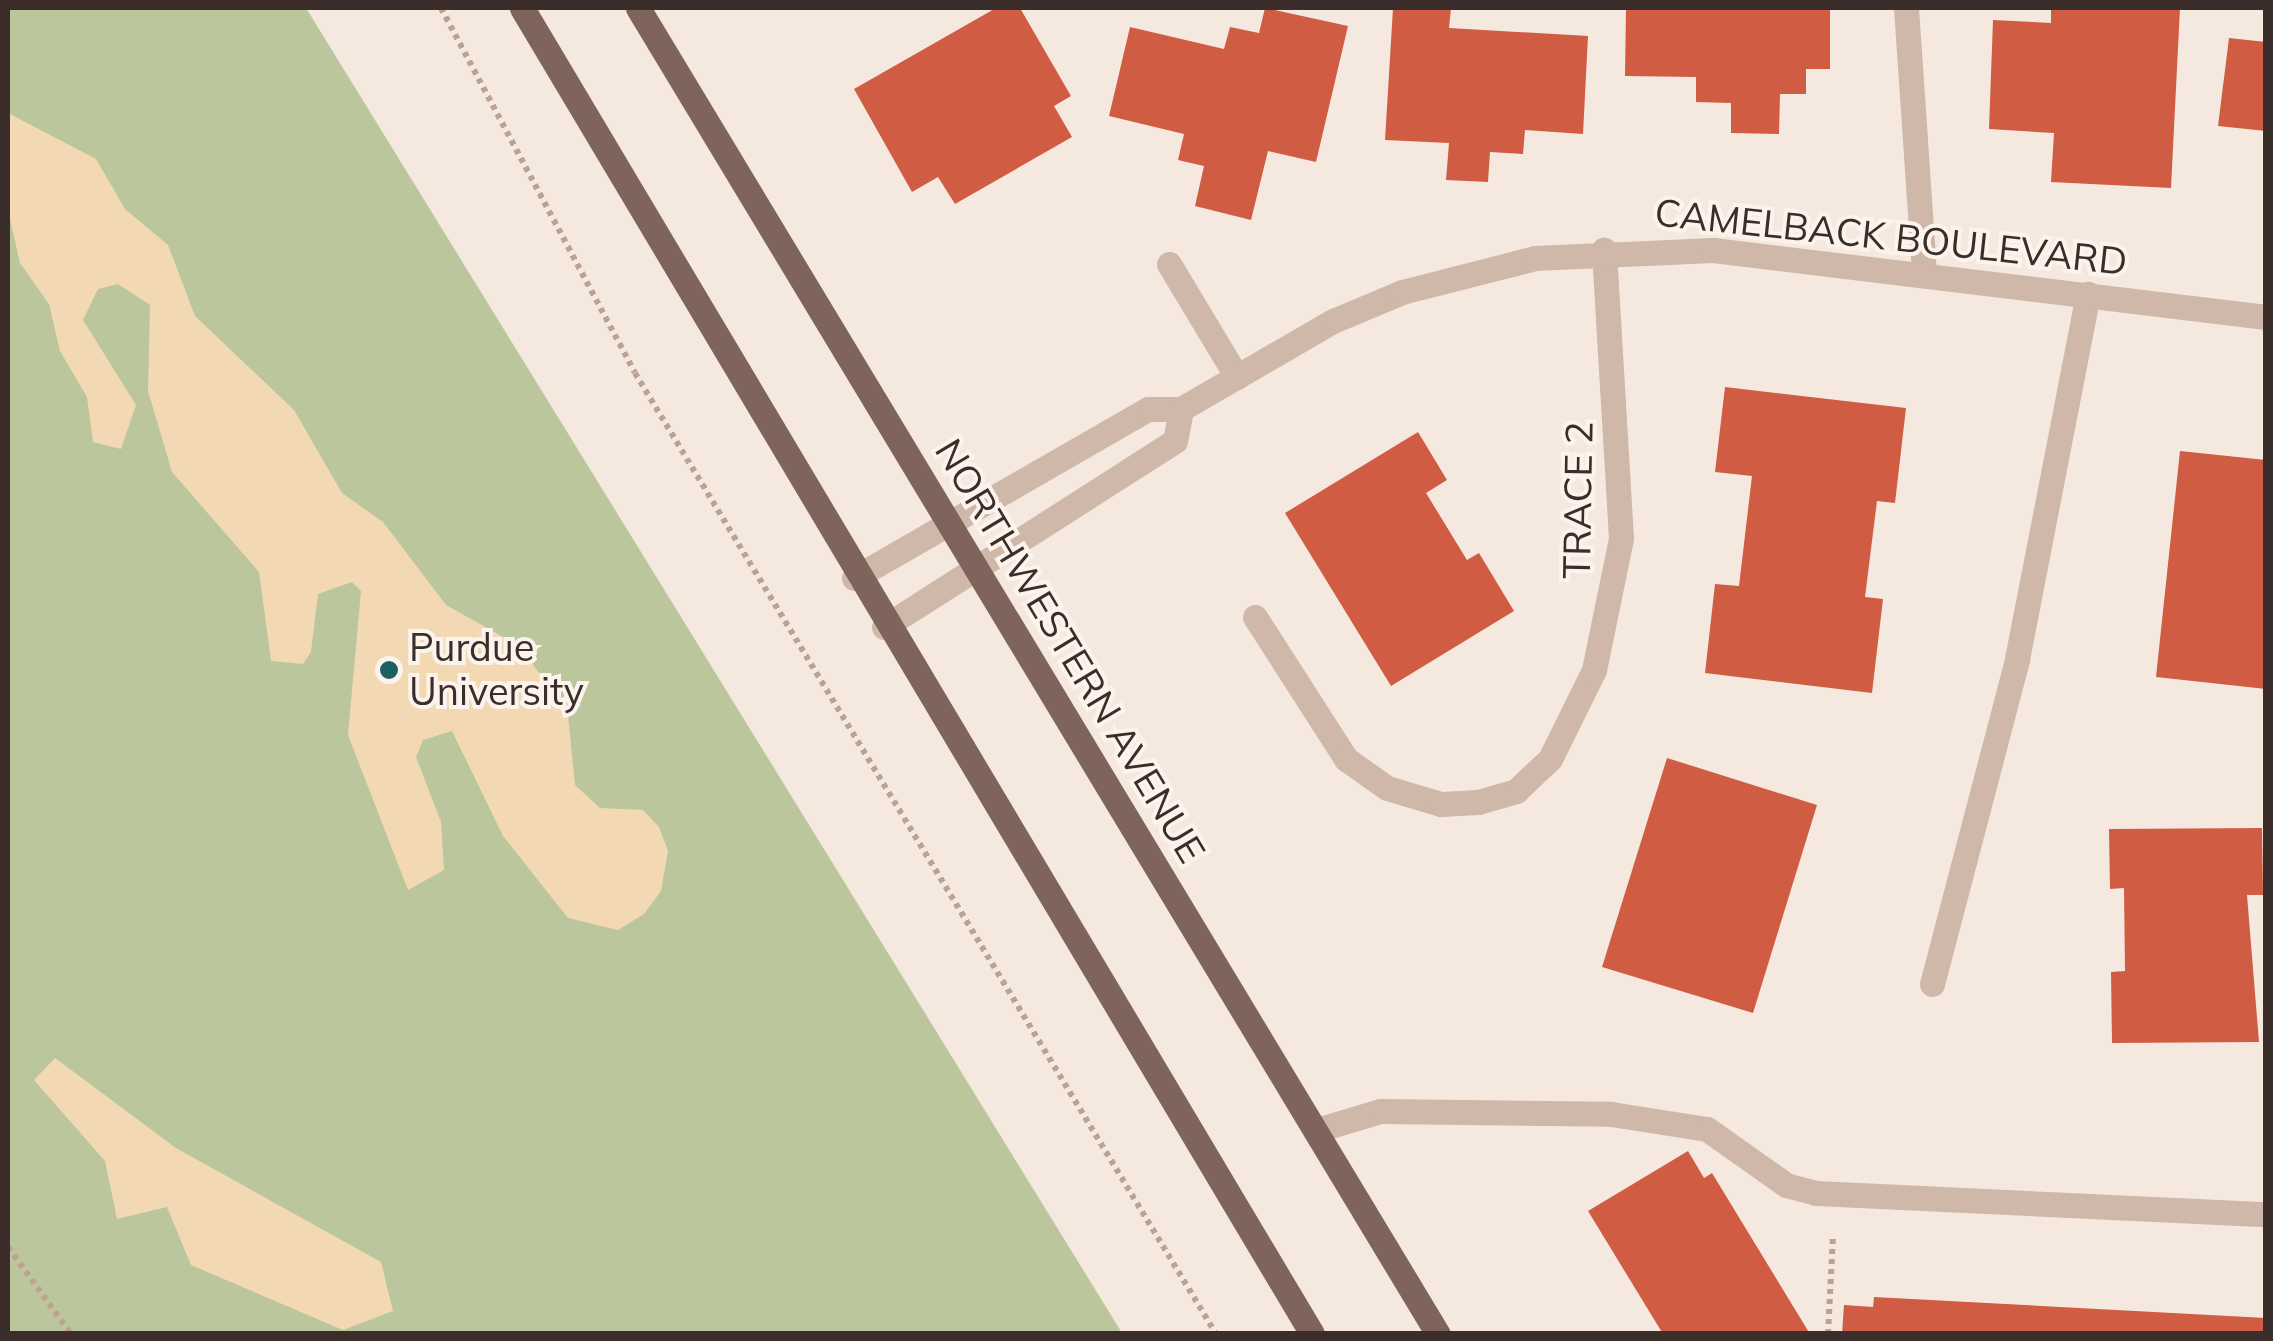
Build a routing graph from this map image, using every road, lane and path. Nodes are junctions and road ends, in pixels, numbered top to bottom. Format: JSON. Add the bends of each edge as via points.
{"nodes":[{"id":1,"x":441,"y":8,"type":"edge"},
{"id":2,"x":522,"y":8,"type":"edge"},
{"id":3,"x":638,"y":8,"type":"edge"},
{"id":4,"x":1906,"y":8,"type":"edge"},
{"id":5,"x":1604,"y":250,"type":"junction"},
{"id":6,"x":1169,"y":264,"type":"dead end"},
{"id":7,"x":1924,"y":272,"type":"junction"},
{"id":8,"x":2088,"y":294,"type":"junction"},
{"id":9,"x":2266,"y":317,"type":"edge"},
{"id":10,"x":1237,"y":377,"type":"junction"},
{"id":11,"x":1181,"y":408,"type":"junction"},
{"id":12,"x":948,"y":522,"type":"junction"},
{"id":13,"x":977,"y":570,"type":"junction"},
{"id":14,"x":854,"y":578,"type":"junction"},
{"id":15,"x":1255,"y":617,"type":"dead end"},
{"id":16,"x":884,"y":627,"type":"junction"},
{"id":17,"x":1932,"y":984,"type":"dead end"},
{"id":18,"x":1317,"y":1130,"type":"junction"},
{"id":19,"x":1835,"y":1194,"type":"junction"},
{"id":20,"x":2266,"y":1214,"type":"edge"},
{"id":21,"x":8,"y":1247,"type":"edge"},
{"id":22,"x":71,"y":1334,"type":"edge"},
{"id":23,"x":1216,"y":1334,"type":"edge"},
{"id":24,"x":1312,"y":1334,"type":"edge"},
{"id":25,"x":1438,"y":1334,"type":"edge"},
{"id":26,"x":1828,"y":1334,"type":"edge"}],
"edges":[{"from":1,"to":23,"type":"path","via":[[635,373]]},
{"from":2,"to":14,"type":"main road"},
{"from":3,"to":12,"type":"main road","name":"NORTHWESTERN AVENUE"},
{"from":4,"to":7,"type":"street"},
{"from":5,"to":7,"type":"street","name":"CAMELBACK BOULEVARD","via":[[1713,250]]},
{"from":5,"to":10,"type":"street","name":"CAMELBACK BOULEVARD","via":[[1402,292]]},
{"from":5,"to":15,"type":"street","name":"TRACE 2","via":[[1621,538],[1594,670],[1550,760],[1516,791],[1478,802],[1441,804],[1387,788],[1346,760]]},
{"from":6,"to":10,"type":"street"},
{"from":7,"to":8,"type":"street","name":"CAMELBACK BOULEVARD"},
{"from":8,"to":9,"type":"street","name":"CAMELBACK BOULEVARD"},
{"from":8,"to":17,"type":"street","via":[[2017,659]]},
{"from":10,"to":11,"type":"street","name":"CAMELBACK BOULEVARD"},
{"from":11,"to":12,"type":"street","name":"CAMELBACK BOULEVARD","via":[[1148,408]]},
{"from":11,"to":13,"type":"street","via":[[1175,441]]},
{"from":12,"to":13,"type":"main road","name":"NORTHWESTERN AVENUE"},
{"from":12,"to":14,"type":"street","name":"CAMELBACK BOULEVARD"},
{"from":13,"to":16,"type":"street"},
{"from":13,"to":18,"type":"main road","name":"NORTHWESTERN AVENUE"},
{"from":14,"to":16,"type":"main road"},
{"from":16,"to":24,"type":"main road"},
{"from":18,"to":19,"type":"street","via":[[1380,1112],[1611,1114],[1707,1129],[1786,1185]]},
{"from":18,"to":25,"type":"main road","name":"NORTHWESTERN AVENUE"},
{"from":19,"to":20,"type":"street"},
{"from":19,"to":26,"type":"path"},
{"from":21,"to":22,"type":"path"}]}
